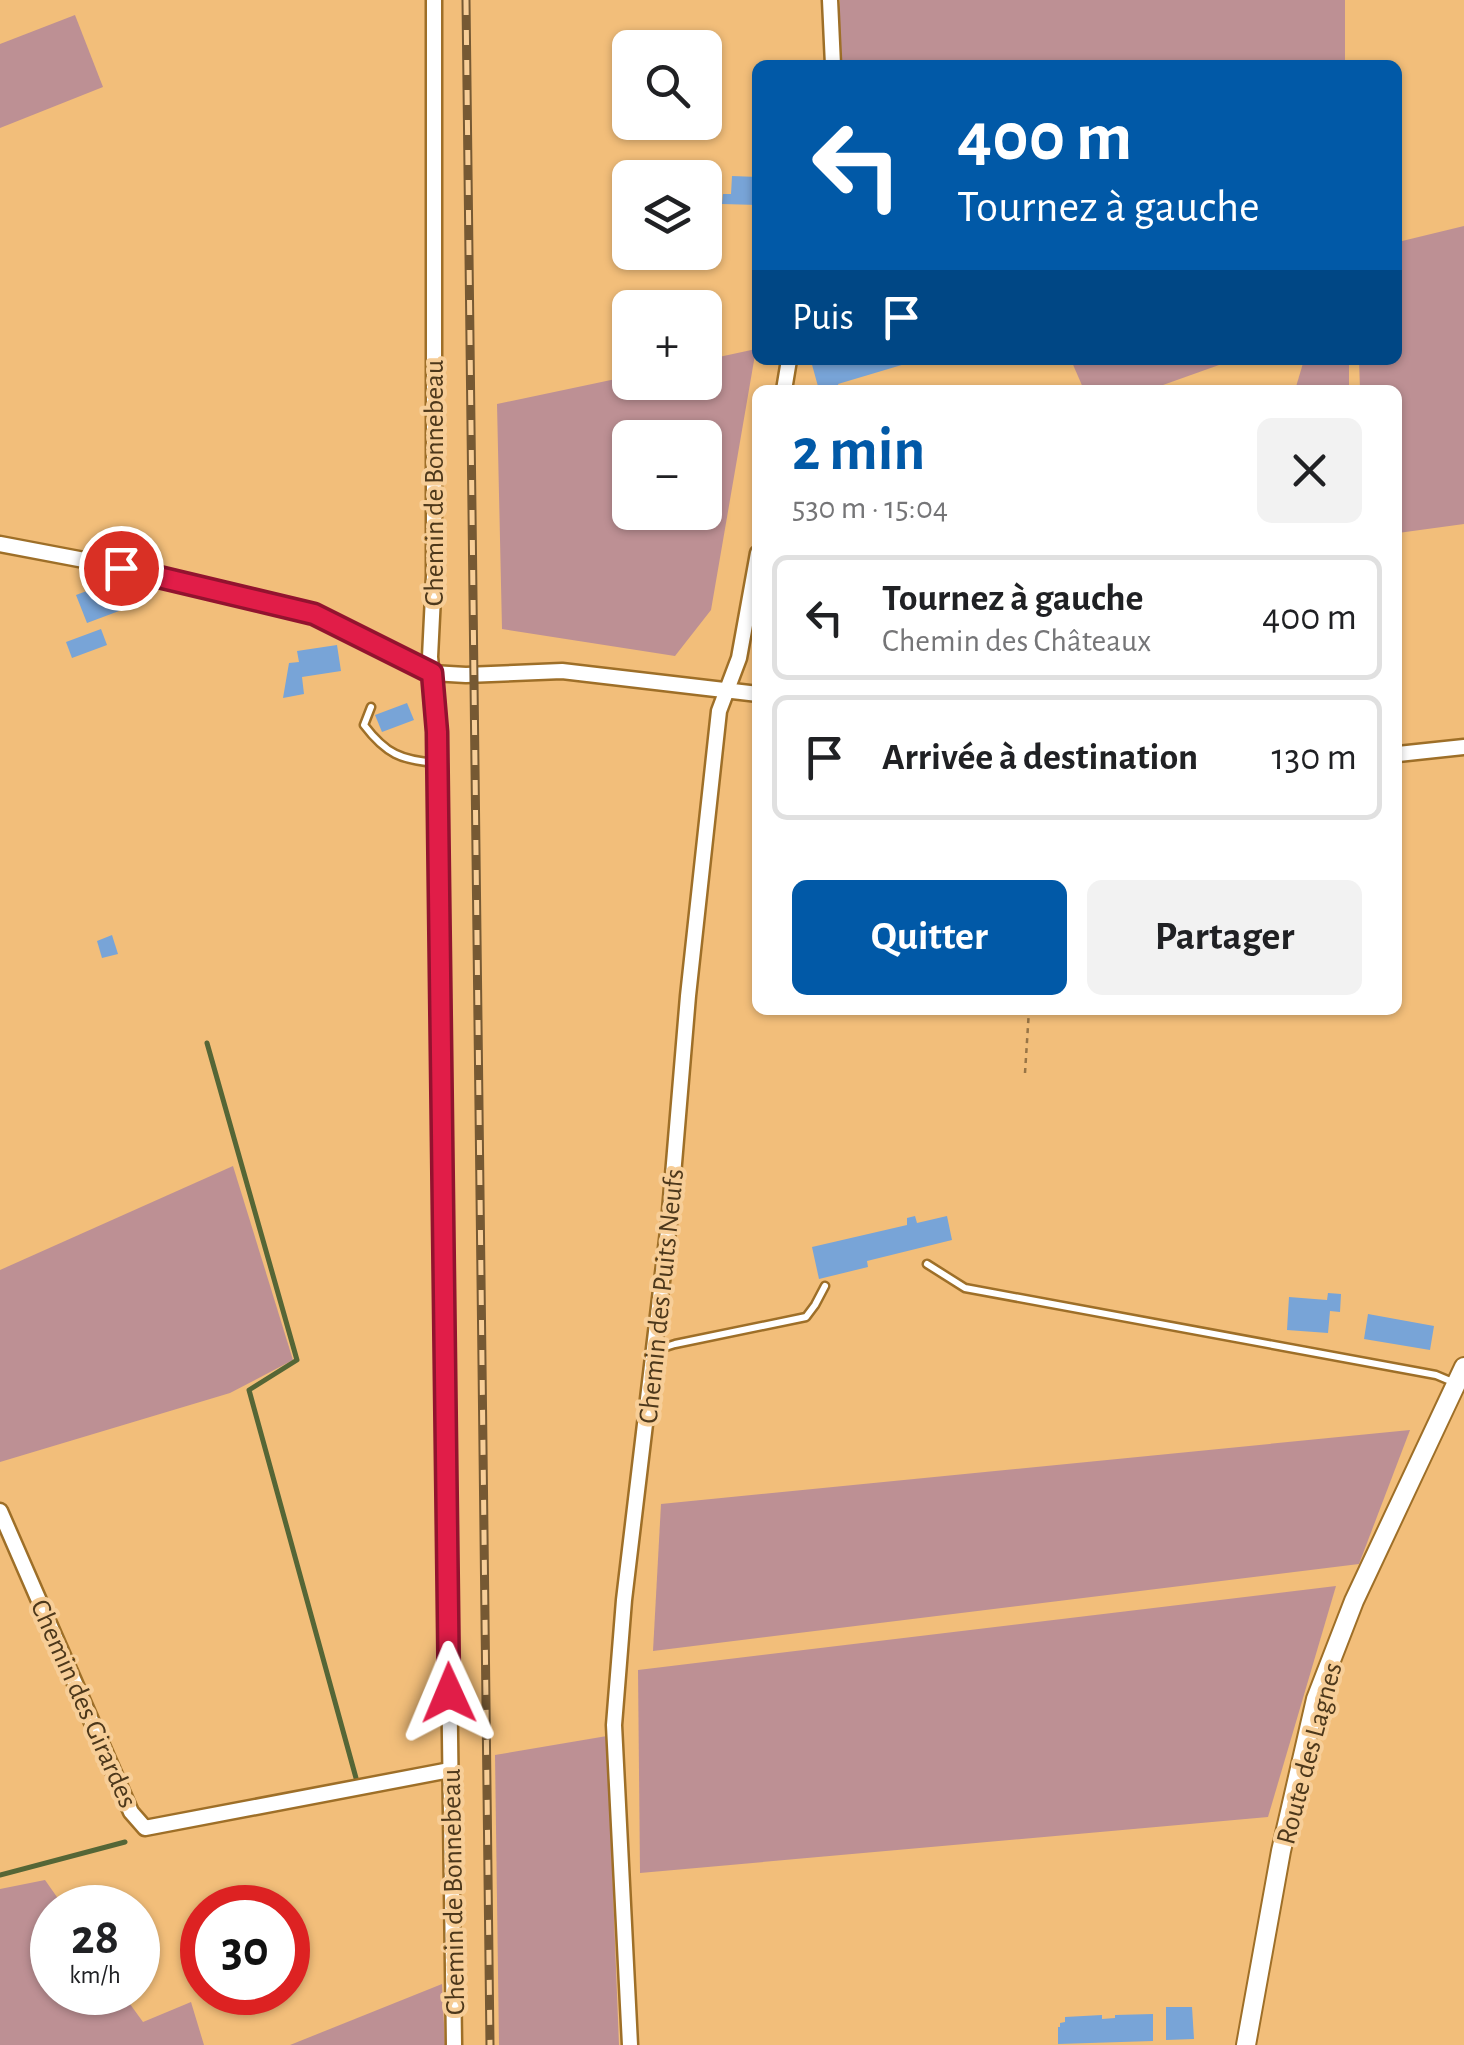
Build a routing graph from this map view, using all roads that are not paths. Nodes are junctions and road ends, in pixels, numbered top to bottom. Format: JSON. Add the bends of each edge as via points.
{"nodes":[{"id":1,"x":434,"y":0,"type":"edge"},
{"id":2,"x":830,"y":0,"type":"edge"},
{"id":3,"x":833,"y":60,"type":"edge"},
{"id":4,"x":0,"y":544,"type":"edge"},
{"id":5,"x":752,"y":584,"type":"edge"},
{"id":6,"x":432,"y":673,"type":"junction"},
{"id":7,"x":726,"y":690,"type":"junction"},
{"id":8,"x":752,"y":693,"type":"edge"},
{"id":9,"x":371,"y":707,"type":"dead end"},
{"id":10,"x":1464,"y":747,"type":"edge"},
{"id":11,"x":1402,"y":754,"type":"edge"},
{"id":12,"x":437,"y":763,"type":"junction"},
{"id":13,"x":927,"y":1264,"type":"dead end"},
{"id":14,"x":825,"y":1286,"type":"dead end"},
{"id":15,"x":654,"y":1350,"type":"junction"},
{"id":16,"x":1460,"y":1375,"type":"edge"},
{"id":17,"x":0,"y":1512,"type":"edge"},
{"id":18,"x":450,"y":1770,"type":"junction"},
{"id":19,"x":454,"y":2045,"type":"edge"},
{"id":20,"x":630,"y":2045,"type":"edge"},
{"id":21,"x":1246,"y":2045,"type":"edge"}],
"edges":[{"from":1,"to":6,"type":"street","name":"Chemin de Bonnebeau"},
{"from":2,"to":3,"type":"street"},
{"from":4,"to":6,"type":"street","via":[[314,614]]},
{"from":5,"to":7,"type":"street","name":"Chemin des Puits Neufs"},
{"from":6,"to":7,"type":"street","via":[[562,671]]},
{"from":6,"to":12,"type":"street","name":"Chemin de Bonnebeau"},
{"from":7,"to":8,"type":"street"},
{"from":7,"to":15,"type":"street","name":"Chemin des Puits Neufs"},
{"from":9,"to":12,"type":"lane","via":[[364,726],[379,744],[410,761]]},
{"from":10,"to":11,"type":"street"},
{"from":12,"to":18,"type":"street","name":"Chemin de Bonnebeau"},
{"from":13,"to":16,"type":"lane","via":[[965,1288],[1436,1376]]},
{"from":14,"to":15,"type":"lane","via":[[806,1317]]},
{"from":15,"to":20,"type":"street","name":"Chemin des Puits Neufs","via":[[614,1725]]},
{"from":16,"to":21,"type":"street","name":"Route des Lagnes","via":[[1316,1700]]},
{"from":17,"to":18,"type":"street","name":"Chemin des Girardes","via":[[131,1812],[145,1828]]},
{"from":18,"to":19,"type":"street","name":"Chemin de Bonnebeau"}]}
